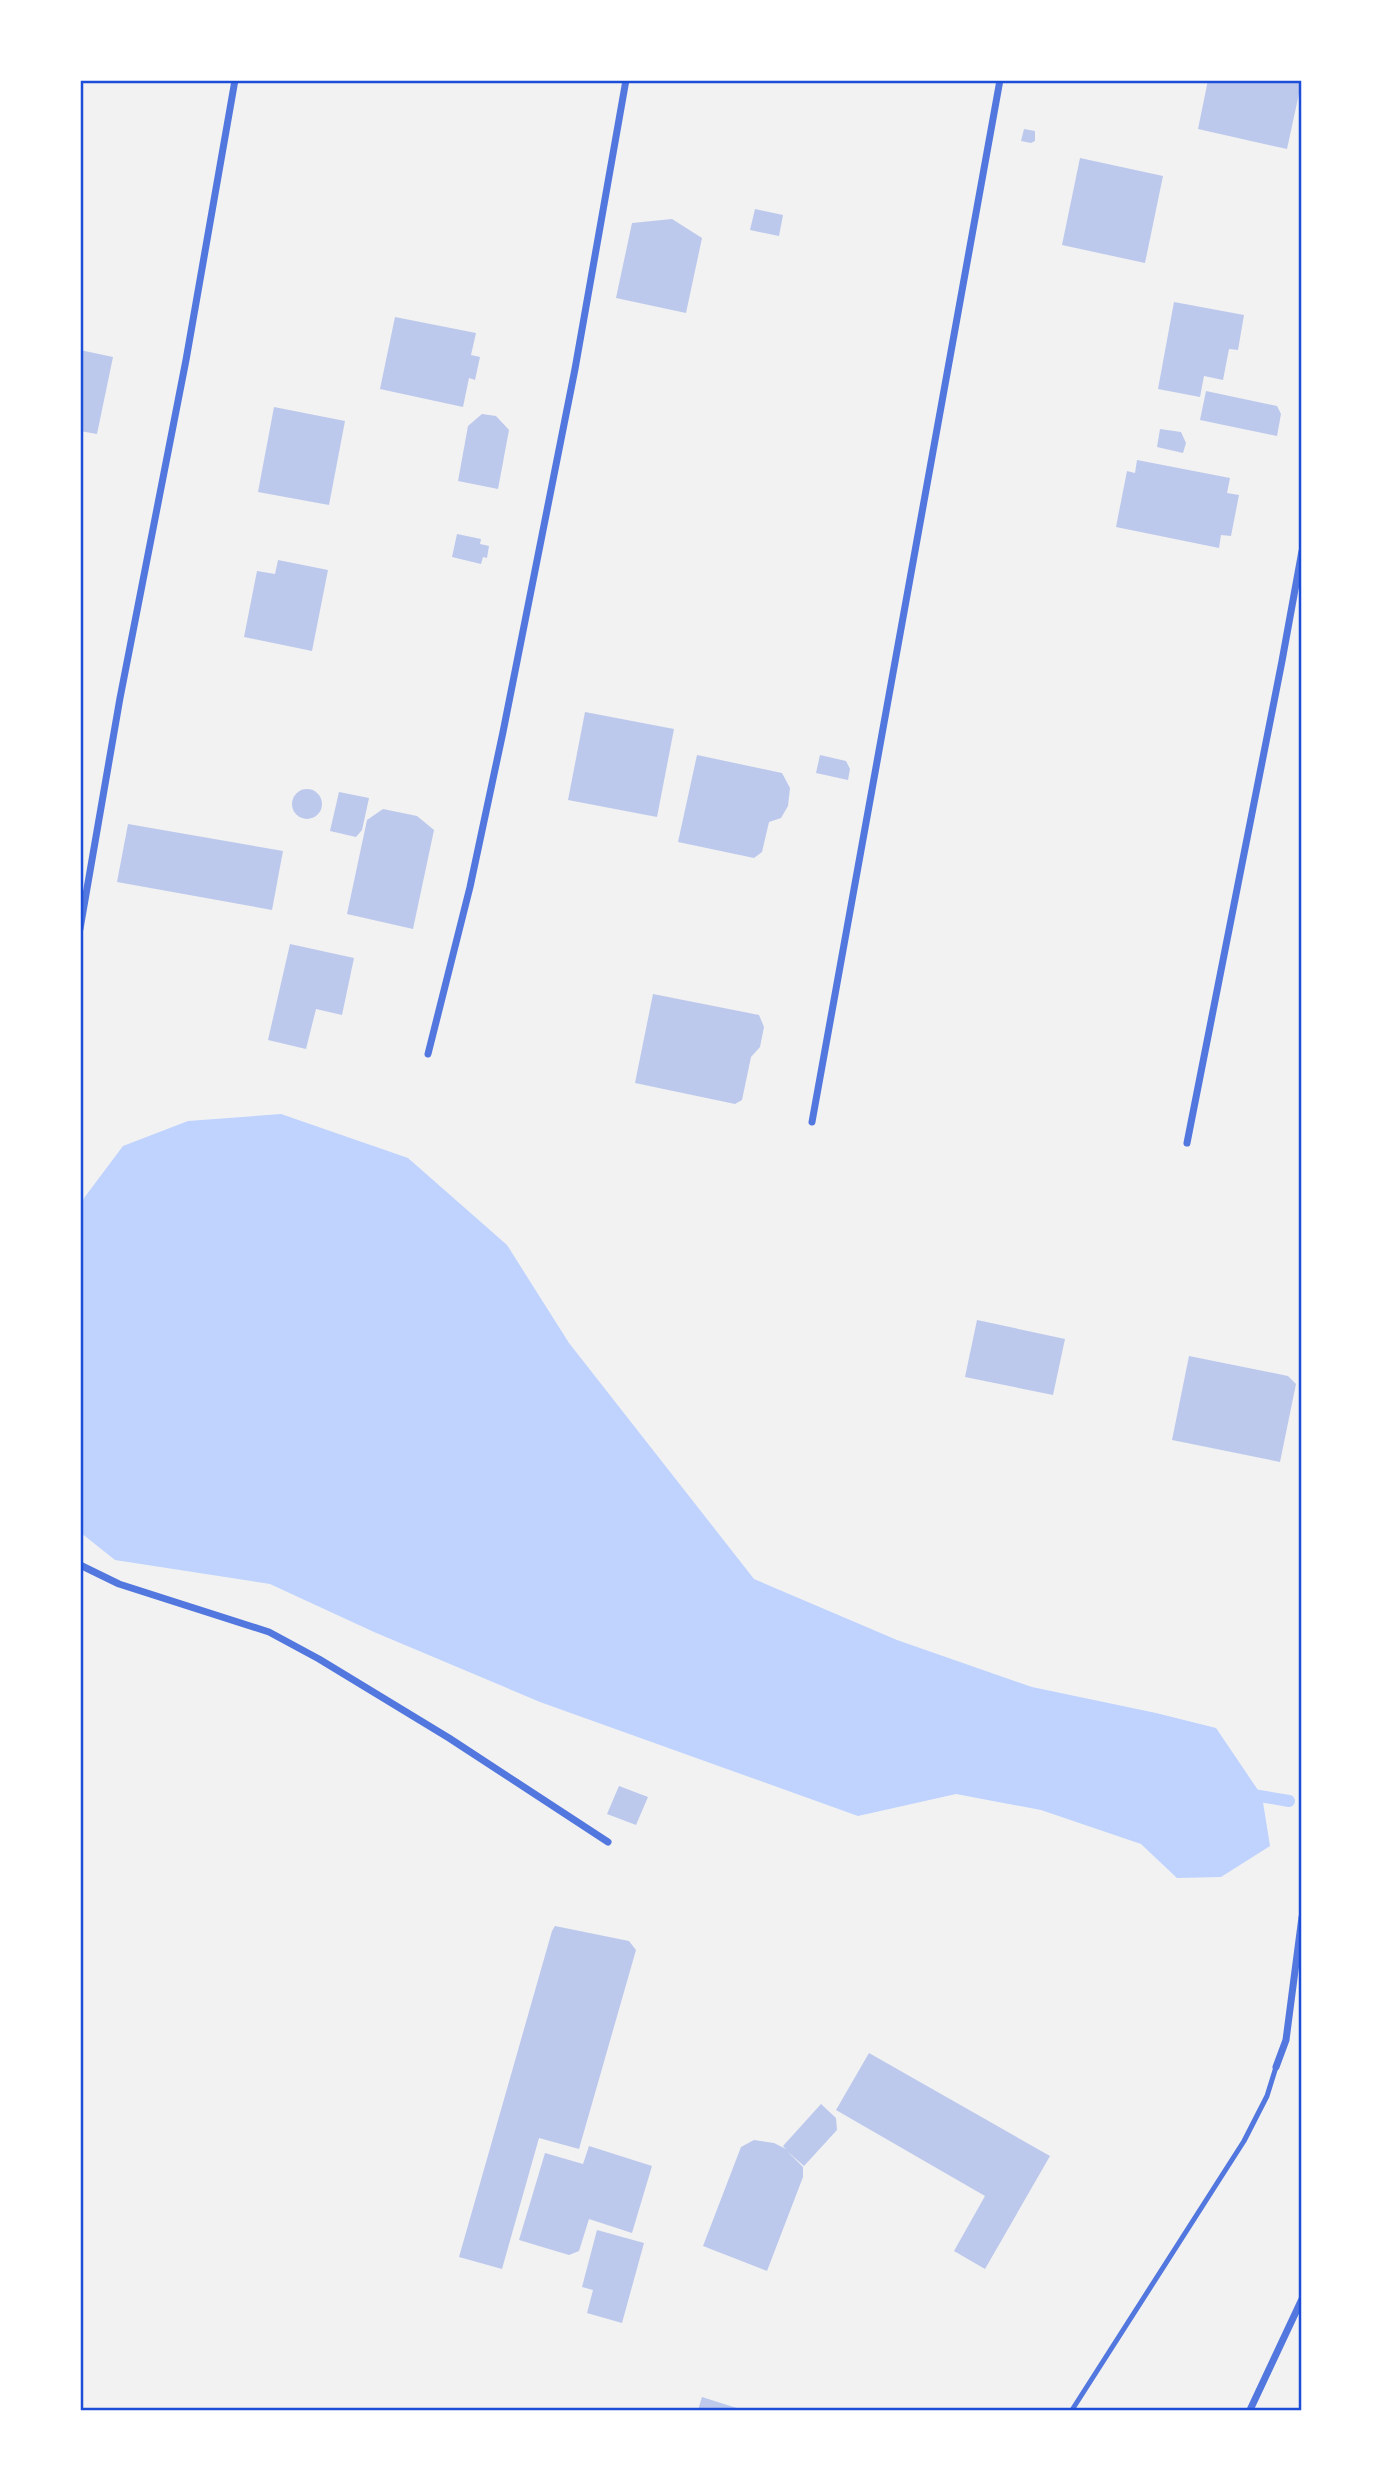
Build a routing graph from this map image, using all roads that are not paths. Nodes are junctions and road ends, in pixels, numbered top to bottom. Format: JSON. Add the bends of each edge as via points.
{"nodes":[{"id":1,"x":235,"y":80,"type":"edge"},
{"id":2,"x":626,"y":80,"type":"edge"},
{"id":3,"x":1000,"y":80,"type":"edge"},
{"id":4,"x":1301,"y":551,"type":"edge"},
{"id":5,"x":80,"y":929,"type":"edge"},
{"id":6,"x":428,"y":1054,"type":"dead end"},
{"id":7,"x":812,"y":1122,"type":"dead end"},
{"id":8,"x":1187,"y":1143,"type":"dead end"},
{"id":9,"x":80,"y":1565,"type":"edge"},
{"id":10,"x":608,"y":1842,"type":"dead end"},
{"id":11,"x":1301,"y":1919,"type":"edge"},
{"id":12,"x":1276,"y":2067,"type":"joint"},
{"id":13,"x":1301,"y":2299,"type":"edge"},
{"id":14,"x":1072,"y":2410,"type":"edge"},
{"id":15,"x":1250,"y":2410,"type":"edge"}],
"edges":[{"from":1,"to":5,"type":"street"},
{"from":2,"to":6,"type":"street","via":[[503,733]]},
{"from":3,"to":7,"type":"street"},
{"from":4,"to":8,"type":"street"},
{"from":9,"to":10,"type":"street","via":[[119,1584],[269,1632],[449,1738]]},
{"from":11,"to":12,"type":"street","via":[[1286,2040]]},
{"from":12,"to":14,"type":"lane","via":[[1244,2141]]},
{"from":13,"to":15,"type":"street"}]}
